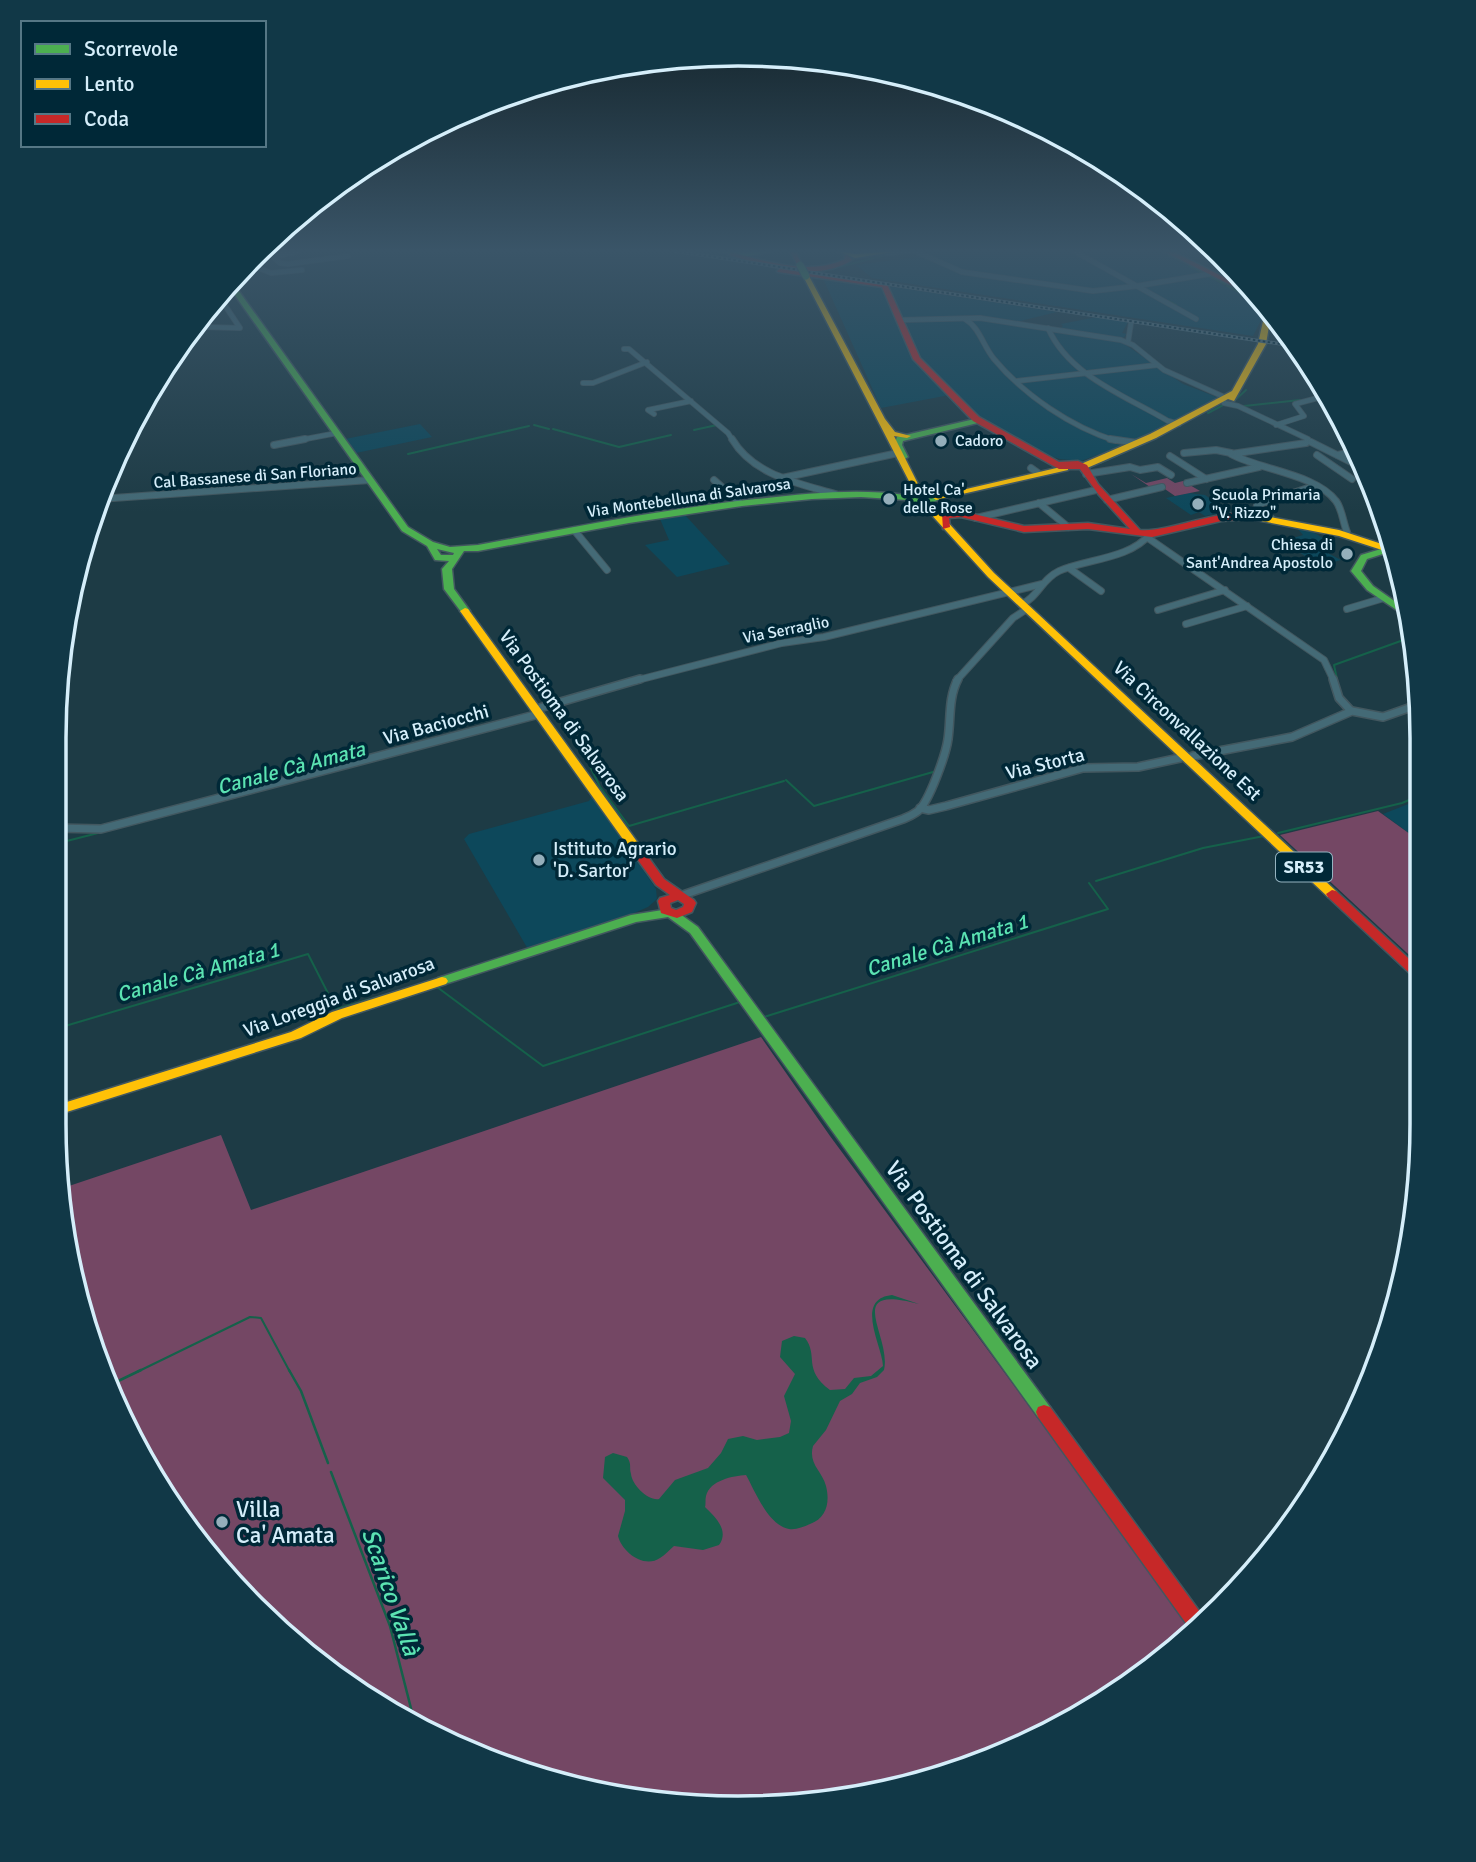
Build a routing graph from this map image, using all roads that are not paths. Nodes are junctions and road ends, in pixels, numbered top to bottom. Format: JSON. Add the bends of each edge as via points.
{"nodes":[{"id":1,"x":270,"y":338,"type":"edge"},
{"id":2,"x":838,"y":338,"type":"edge"},
{"id":3,"x":908,"y":338,"type":"edge"},
{"id":4,"x":982,"y":338,"type":"edge"},
{"id":5,"x":1055,"y":338,"type":"edge"},
{"id":6,"x":1106,"y":338,"type":"edge"},
{"id":7,"x":1267,"y":338,"type":"edge"},
{"id":8,"x":1129,"y":339,"type":"joint"},
{"id":9,"x":624,"y":349,"type":"dead end"},
{"id":10,"x":647,"y":362,"type":"junction"},
{"id":11,"x":1157,"y":365,"type":"junction"},
{"id":12,"x":1087,"y":373,"type":"junction"},
{"id":13,"x":1017,"y":381,"type":"junction"},
{"id":14,"x":583,"y":383,"type":"dead end"},
{"id":15,"x":1207,"y":390,"type":"junction"},
{"id":16,"x":1231,"y":398,"type":"junction"},
{"id":17,"x":1317,"y":398,"type":"edge"},
{"id":18,"x":691,"y":401,"type":"junction"},
{"id":19,"x":654,"y":414,"type":"dead end"},
{"id":20,"x":881,"y":420,"type":"junction"},
{"id":21,"x":979,"y":420,"type":"junction"},
{"id":22,"x":1172,"y":422,"type":"junction"},
{"id":23,"x":1276,"y":425,"type":"junction"},
{"id":24,"x":337,"y":433,"type":"junction"},
{"id":25,"x":908,"y":436,"type":"junction"},
{"id":26,"x":1304,"y":441,"type":"junction"},
{"id":27,"x":274,"y":445,"type":"dead end"},
{"id":28,"x":1118,"y":447,"type":"junction"},
{"id":29,"x":1345,"y":452,"type":"edge"},
{"id":30,"x":1184,"y":453,"type":"dead end"},
{"id":31,"x":1231,"y":453,"type":"junction"},
{"id":32,"x":1336,"y":454,"type":"junction"},
{"id":33,"x":1317,"y":455,"type":"dead end"},
{"id":34,"x":900,"y":456,"type":"junction"},
{"id":35,"x":1170,"y":456,"type":"dead end"},
{"id":36,"x":1346,"y":459,"type":"junction"},
{"id":37,"x":1349,"y":460,"type":"edge"},
{"id":38,"x":1330,"y":463,"type":"junction"},
{"id":39,"x":1071,"y":466,"type":"junction"},
{"id":40,"x":1260,"y":467,"type":"junction"},
{"id":41,"x":1171,"y":475,"type":"dead end"},
{"id":42,"x":782,"y":478,"type":"junction"},
{"id":43,"x":1206,"y":479,"type":"junction"},
{"id":44,"x":1352,"y":479,"type":"dead end"},
{"id":45,"x":370,"y":480,"type":"junction"},
{"id":46,"x":714,"y":480,"type":"dead end"},
{"id":47,"x":1187,"y":483,"type":"dead end"},
{"id":48,"x":1314,"y":486,"type":"junction"},
{"id":49,"x":1162,"y":487,"type":"dead end"},
{"id":50,"x":1096,"y":490,"type":"junction"},
{"id":51,"x":838,"y":495,"type":"junction"},
{"id":52,"x":922,"y":496,"type":"junction"},
{"id":53,"x":111,"y":498,"type":"edge"},
{"id":54,"x":1107,"y":500,"type":"junction"},
{"id":55,"x":740,"y":503,"type":"junction"},
{"id":56,"x":1039,"y":503,"type":"junction"},
{"id":57,"x":1256,"y":510,"type":"junction"},
{"id":58,"x":971,"y":516,"type":"junction"},
{"id":59,"x":1233,"y":517,"type":"junction"},
{"id":60,"x":1271,"y":518,"type":"junction"},
{"id":61,"x":946,"y":527,"type":"junction"},
{"id":62,"x":1068,"y":527,"type":"junction"},
{"id":63,"x":574,"y":530,"type":"junction"},
{"id":64,"x":1341,"y":531,"type":"junction"},
{"id":65,"x":1145,"y":535,"type":"junction"},
{"id":66,"x":1381,"y":546,"type":"edge"},
{"id":67,"x":1383,"y":550,"type":"edge"},
{"id":68,"x":454,"y":553,"type":"junction"},
{"id":69,"x":438,"y":556,"type":"junction"},
{"id":70,"x":1069,"y":568,"type":"junction"},
{"id":71,"x":607,"y":570,"type":"dead end"},
{"id":72,"x":1042,"y":584,"type":"junction"},
{"id":73,"x":1226,"y":590,"type":"junction"},
{"id":74,"x":1101,"y":591,"type":"dead end"},
{"id":75,"x":1010,"y":592,"type":"junction"},
{"id":76,"x":1384,"y":598,"type":"junction"},
{"id":77,"x":1025,"y":606,"type":"junction"},
{"id":78,"x":1247,"y":606,"type":"junction"},
{"id":79,"x":1397,"y":607,"type":"edge"},
{"id":80,"x":1347,"y":609,"type":"dead end"},
{"id":81,"x":1158,"y":610,"type":"dead end"},
{"id":82,"x":1186,"y":624,"type":"dead end"},
{"id":83,"x":1409,"y":708,"type":"edge"},
{"id":84,"x":538,"y":711,"type":"junction"},
{"id":85,"x":1352,"y":711,"type":"junction"},
{"id":86,"x":1194,"y":756,"type":"dead end"},
{"id":87,"x":1180,"y":758,"type":"dead end"},
{"id":88,"x":920,"y":808,"type":"junction"},
{"id":89,"x":66,"y":827,"type":"edge"},
{"id":90,"x":660,"y":882,"type":"junction"},
{"id":91,"x":684,"y":901,"type":"junction"},
{"id":92,"x":667,"y":908,"type":"junction"},
{"id":93,"x":694,"y":930,"type":"junction"},
{"id":94,"x":1410,"y":967,"type":"edge"},
{"id":95,"x":66,"y":1107,"type":"edge"},
{"id":96,"x":1193,"y":1618,"type":"edge"}],
"edges":[{"from":1,"to":24,"type":"street"},
{"from":2,"to":20,"type":"street","name":"Via Circonvallazione Est"},
{"from":3,"to":21,"type":"street","via":[[917,359]]},
{"from":4,"to":13,"type":"street","via":[[992,358]]},
{"from":5,"to":12,"type":"street"},
{"from":6,"to":8,"type":"street"},
{"from":7,"to":16,"type":"street","via":[[1247,378]]},
{"from":8,"to":11,"type":"street"},
{"from":9,"to":10,"type":"street"},
{"from":10,"to":14,"type":"street"},
{"from":10,"to":18,"type":"street"},
{"from":11,"to":12,"type":"street"},
{"from":11,"to":15,"type":"street"},
{"from":12,"to":13,"type":"street"},
{"from":12,"to":22,"type":"street","via":[[1106,388]]},
{"from":13,"to":28,"type":"street","via":[[1038,401]]},
{"from":15,"to":16,"type":"street"},
{"from":15,"to":16,"type":"street"},
{"from":16,"to":22,"type":"street","name":"Via Montebelluna di Salvarosa"},
{"from":16,"to":23,"type":"street"},
{"from":17,"to":23,"type":"street","via":[[1295,404],[1304,416]]},
{"from":18,"to":19,"type":"street","via":[[648,410]]},
{"from":18,"to":42,"type":"street","via":[[728,433],[740,453]]},
{"from":20,"to":25,"type":"street","via":[[893,434]]},
{"from":20,"to":34,"type":"street","name":"Via Circonvallazione Est"},
{"from":21,"to":25,"type":"street"},
{"from":21,"to":39,"type":"street"},
{"from":22,"to":28,"type":"street","name":"Via Montebelluna di Salvarosa","via":[[1140,442]]},
{"from":23,"to":26,"type":"street"},
{"from":24,"to":27,"type":"street"},
{"from":24,"to":45,"type":"street"},
{"from":25,"to":34,"type":"street","via":[[897,442],[904,456]]},
{"from":26,"to":31,"type":"street"},
{"from":26,"to":32,"type":"street"},
{"from":28,"to":39,"type":"street","name":"Via Montebelluna di Salvarosa"},
{"from":29,"to":32,"type":"street"},
{"from":30,"to":31,"type":"street"},
{"from":31,"to":40,"type":"street"},
{"from":32,"to":36,"type":"street"},
{"from":33,"to":38,"type":"street"},
{"from":34,"to":42,"type":"street"},
{"from":34,"to":52,"type":"street","name":"Via Circonvallazione Est"},
{"from":35,"to":43,"type":"street"},
{"from":36,"to":37,"type":"street"},
{"from":36,"to":38,"type":"street"},
{"from":38,"to":44,"type":"street"},
{"from":39,"to":41,"type":"street","via":[[1158,467]]},
{"from":39,"to":50,"type":"street"},
{"from":39,"to":52,"type":"street","name":"Via Montebelluna di Salvarosa","via":[[1034,470],[953,494]]},
{"from":40,"to":43,"type":"street"},
{"from":40,"to":48,"type":"street"},
{"from":42,"to":51,"type":"street"},
{"from":43,"to":47,"type":"street"},
{"from":45,"to":53,"type":"street","name":"Cal Bassanese di San Floriano"},
{"from":45,"to":69,"type":"street","via":[[405,529]]},
{"from":46,"to":55,"type":"street"},
{"from":48,"to":57,"type":"street","via":[[1257,505]]},
{"from":48,"to":64,"type":"street","via":[[1336,501]]},
{"from":49,"to":54,"type":"street"},
{"from":50,"to":54,"type":"street"},
{"from":50,"to":56,"type":"street"},
{"from":51,"to":52,"type":"street","name":"Via Montebelluna di Salvarosa"},
{"from":51,"to":55,"type":"street","name":"Via Montebelluna di Salvarosa"},
{"from":52,"to":61,"type":"street","name":"Via Circonvallazione Est"},
{"from":54,"to":65,"type":"street"},
{"from":55,"to":63,"type":"street","name":"Via Montebelluna di Salvarosa"},
{"from":56,"to":58,"type":"street"},
{"from":56,"to":62,"type":"street"},
{"from":57,"to":59,"type":"street"},
{"from":57,"to":60,"type":"street"},
{"from":58,"to":61,"type":"street","via":[[946,516]]},
{"from":58,"to":62,"type":"street","via":[[1022,529]]},
{"from":59,"to":60,"type":"street"},
{"from":59,"to":65,"type":"street"},
{"from":60,"to":64,"type":"street"},
{"from":61,"to":75,"type":"street","name":"Via Circonvallazione Est","number":"SR53"},
{"from":62,"to":65,"type":"street"},
{"from":63,"to":68,"type":"street","name":"Via Montebelluna di Salvarosa"},
{"from":63,"to":71,"type":"street","name":"Via Montebelluna di Salvarosa"},
{"from":64,"to":66,"type":"street"},
{"from":65,"to":70,"type":"street","via":[[1130,547]]},
{"from":65,"to":73,"type":"street"},
{"from":67,"to":76,"type":"street","via":[[1361,559],[1355,570]]},
{"from":68,"to":69,"type":"street"},
{"from":68,"to":69,"type":"street"},
{"from":69,"to":84,"type":"street","name":"Via Postioma di Salvarosa","via":[[448,588]]},
{"from":70,"to":72,"type":"street"},
{"from":70,"to":74,"type":"street"},
{"from":72,"to":75,"type":"street","name":"Via Serraglio"},
{"from":72,"to":77,"type":"street"},
{"from":73,"to":78,"type":"street"},
{"from":73,"to":81,"type":"street"},
{"from":75,"to":77,"type":"street","name":"Via Circonvallazione Est","number":"SR53"},
{"from":75,"to":84,"type":"street","name":"Via Serraglio","via":[[667,671]]},
{"from":76,"to":79,"type":"street"},
{"from":76,"to":80,"type":"street"},
{"from":77,"to":88,"type":"street","via":[[956,681],[948,740]]},
{"from":77,"to":94,"type":"street","name":"Via Circonvallazione Est","number":"SR53"},
{"from":78,"to":82,"type":"street"},
{"from":78,"to":85,"type":"street","via":[[1325,661],[1338,700]]},
{"from":83,"to":85,"type":"street","via":[[1382,717]]},
{"from":84,"to":89,"type":"street","name":"Via Baciocchi","via":[[101,829]]},
{"from":84,"to":90,"type":"street","name":"Via Postioma di Salvarosa"},
{"from":85,"to":86,"type":"street","via":[[1296,736]]},
{"from":87,"to":88,"type":"street","name":"Via Storta","via":[[1138,767],[1083,768],[936,809]]},
{"from":88,"to":91,"type":"street","via":[[903,819],[697,891]]},
{"from":90,"to":91,"type":"street","name":"Via Postioma di Salvarosa"},
{"from":90,"to":92,"type":"street","name":"Via Postioma di Salvarosa"},
{"from":91,"to":92,"type":"street","name":"Via Loreggia di Salvarosa"},
{"from":91,"to":93,"type":"street","name":"Via Postioma di Salvarosa"},
{"from":92,"to":93,"type":"street","name":"Via Postioma di Salvarosa"},
{"from":92,"to":95,"type":"street","name":"Via Loreggia di Salvarosa","via":[[337,1015],[296,1035]]},
{"from":93,"to":96,"type":"street","name":"Via Postioma di Salvarosa"}]}
